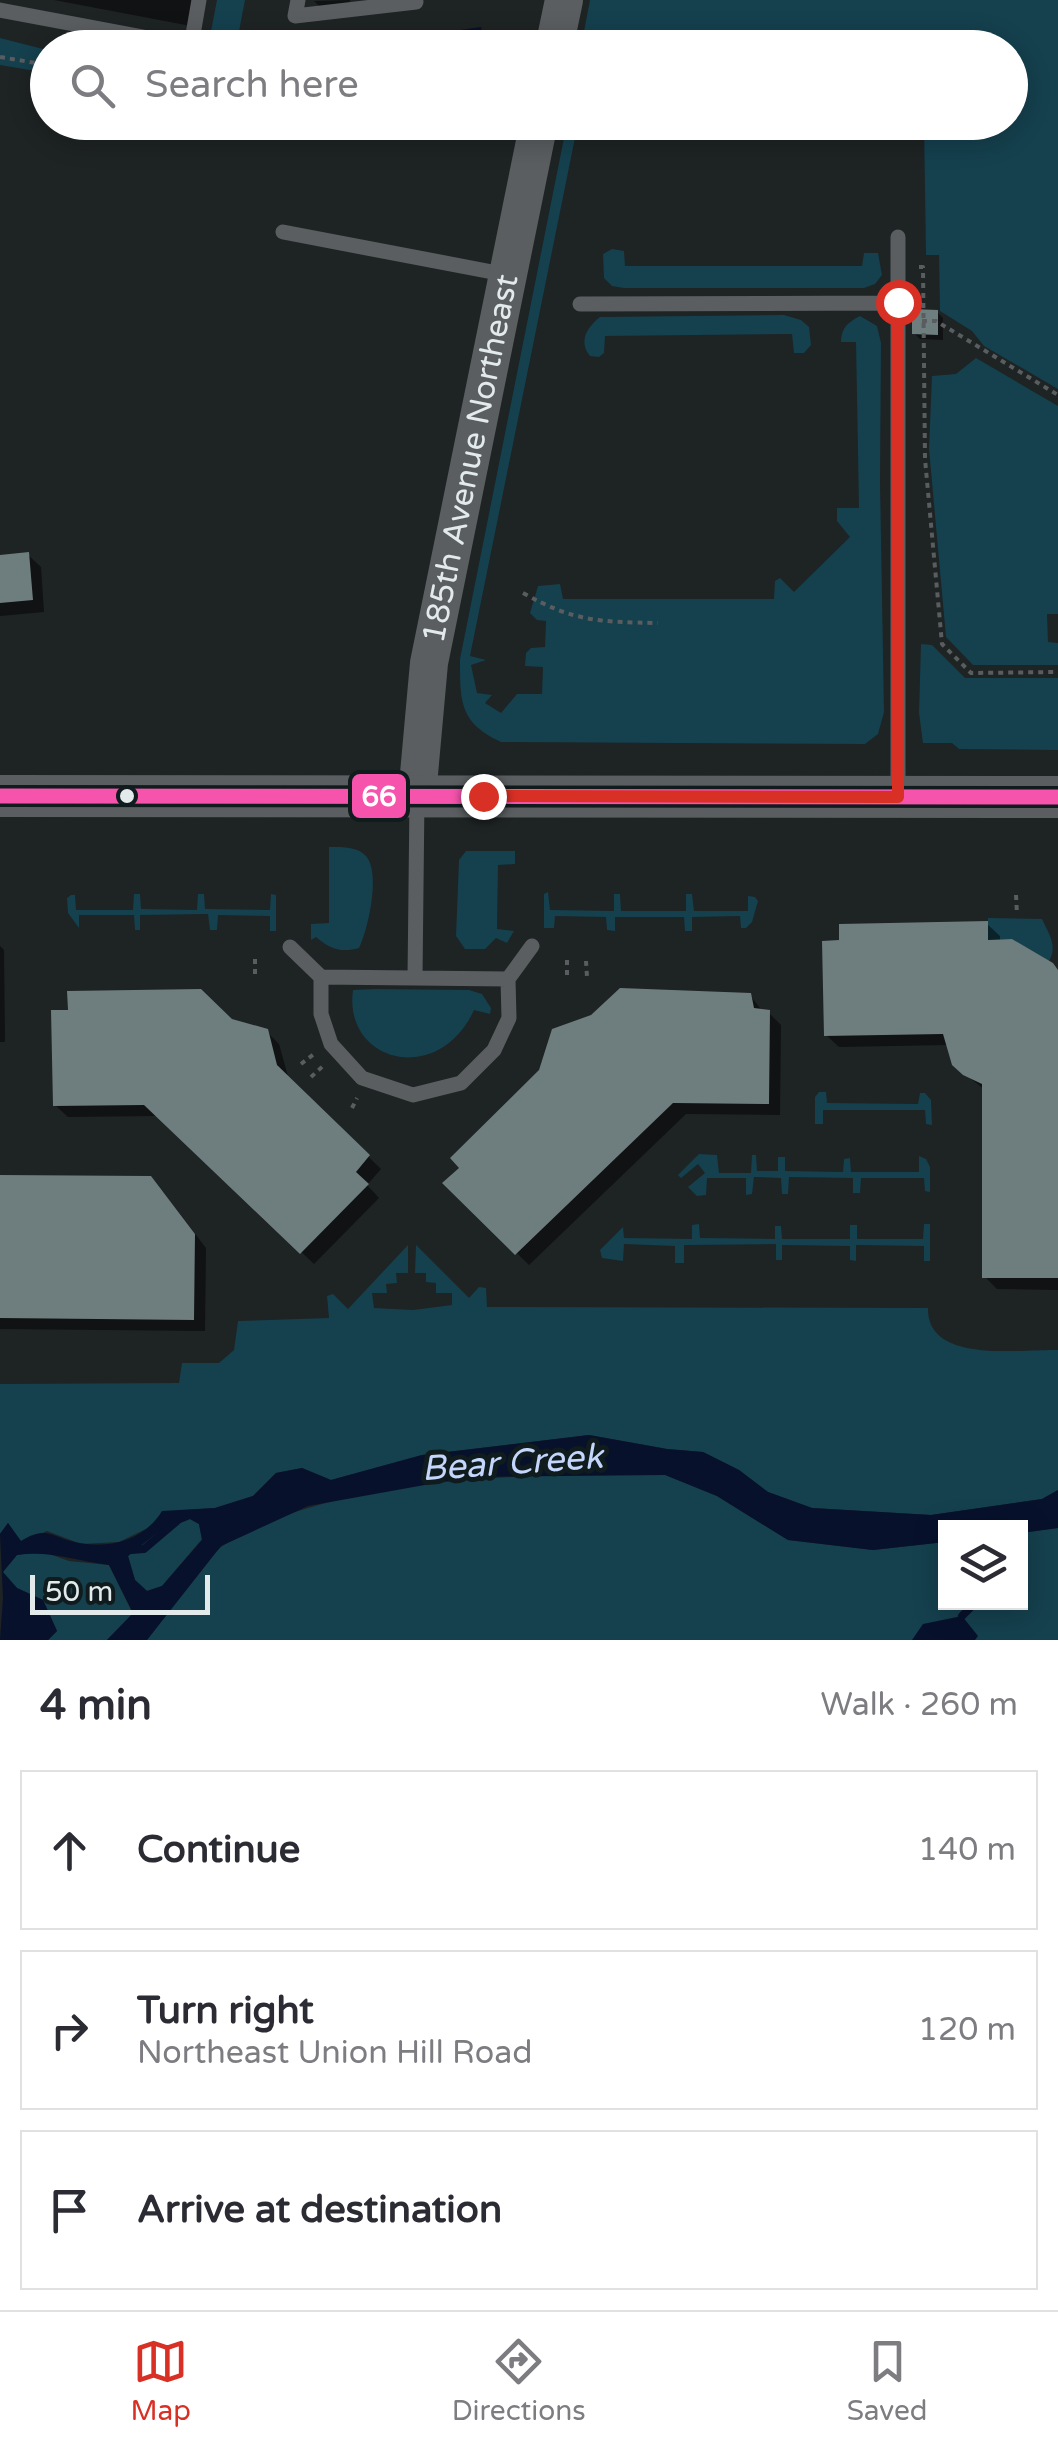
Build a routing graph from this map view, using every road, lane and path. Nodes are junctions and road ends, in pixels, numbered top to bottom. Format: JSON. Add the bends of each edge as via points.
{"nodes":[{"id":1,"x":200,"y":0,"type":"edge"},
{"id":2,"x":298,"y":0,"type":"edge"},
{"id":3,"x":564,"y":0,"type":"edge"},
{"id":4,"x":422,"y":1,"type":"edge"},
{"id":5,"x":0,"y":10,"type":"edge"},
{"id":6,"x":106,"y":30,"type":"edge"},
{"id":7,"x":194,"y":30,"type":"edge"},
{"id":8,"x":558,"y":30,"type":"edge"},
{"id":9,"x":0,"y":58,"type":"edge"},
{"id":10,"x":30,"y":62,"type":"edge"},
{"id":11,"x":535,"y":140,"type":"edge"},
{"id":12,"x":283,"y":232,"type":"dead end"},
{"id":13,"x":898,"y":236,"type":"dead end"},
{"id":14,"x":898,"y":268,"type":"junction"},
{"id":15,"x":508,"y":275,"type":"junction"},
{"id":16,"x":898,"y":302,"type":"junction"},
{"id":17,"x":580,"y":304,"type":"dead end"},
{"id":18,"x":936,"y":322,"type":"dead end"},
{"id":19,"x":1058,"y":395,"type":"edge"},
{"id":20,"x":523,"y":592,"type":"dead end"},
{"id":21,"x":658,"y":623,"type":"dead end"},
{"id":22,"x":1058,"y":672,"type":"edge"},
{"id":23,"x":0,"y":796,"type":"edge"},
{"id":24,"x":417,"y":796,"type":"junction"},
{"id":25,"x":898,"y":797,"type":"junction"},
{"id":26,"x":1058,"y":797,"type":"edge"},
{"id":27,"x":1016,"y":894,"type":"dead end"},
{"id":28,"x":1017,"y":915,"type":"dead end"},
{"id":29,"x":532,"y":946,"type":"dead end"},
{"id":30,"x":290,"y":947,"type":"dead end"},
{"id":31,"x":255,"y":959,"type":"dead end"},
{"id":32,"x":566,"y":960,"type":"dead end"},
{"id":33,"x":586,"y":961,"type":"dead end"},
{"id":34,"x":255,"y":977,"type":"dead end"},
{"id":35,"x":587,"y":977,"type":"dead end"},
{"id":36,"x":321,"y":978,"type":"junction"},
{"id":37,"x":415,"y":978,"type":"junction"},
{"id":38,"x":567,"y":978,"type":"dead end"},
{"id":39,"x":508,"y":979,"type":"junction"},
{"id":40,"x":318,"y":1052,"type":"dead end"},
{"id":41,"x":327,"y":1063,"type":"dead end"},
{"id":42,"x":301,"y":1064,"type":"dead end"},
{"id":43,"x":311,"y":1077,"type":"dead end"}],
"edges":[{"from":1,"to":7,"type":"lane"},
{"from":2,"to":4,"type":"lane","via":[[295,16]]},
{"from":3,"to":8,"type":"street"},
{"from":5,"to":6,"type":"lane"},
{"from":9,"to":10,"type":"path"},
{"from":11,"to":15,"type":"street","name":"185th Avenue Northeast"},
{"from":12,"to":15,"type":"lane"},
{"from":13,"to":14,"type":"lane"},
{"from":14,"to":16,"type":"lane"},
{"from":14,"to":22,"type":"path","via":[[923,267],[925,459],[942,644],[971,673]]},
{"from":15,"to":24,"type":"street","name":"185th Avenue Northeast","via":[[429,663]]},
{"from":16,"to":17,"type":"lane"},
{"from":16,"to":25,"type":"lane"},
{"from":18,"to":19,"type":"path"},
{"from":20,"to":21,"type":"path","via":[[558,612],[602,622]]},
{"from":23,"to":24,"type":"main road"},
{"from":24,"to":25,"type":"main road"},
{"from":24,"to":37,"type":"lane"},
{"from":25,"to":26,"type":"main road"},
{"from":27,"to":28,"type":"path"},
{"from":29,"to":39,"type":"lane"},
{"from":30,"to":36,"type":"lane"},
{"from":31,"to":34,"type":"path"},
{"from":32,"to":38,"type":"path"},
{"from":33,"to":35,"type":"path"},
{"from":36,"to":37,"type":"lane"},
{"from":36,"to":39,"type":"lane","via":[[321,1014],[331,1044],[362,1078],[413,1095],[461,1083],[494,1050],[509,1018]]},
{"from":37,"to":39,"type":"lane"},
{"from":40,"to":42,"type":"path"},
{"from":41,"to":43,"type":"path"}]}
